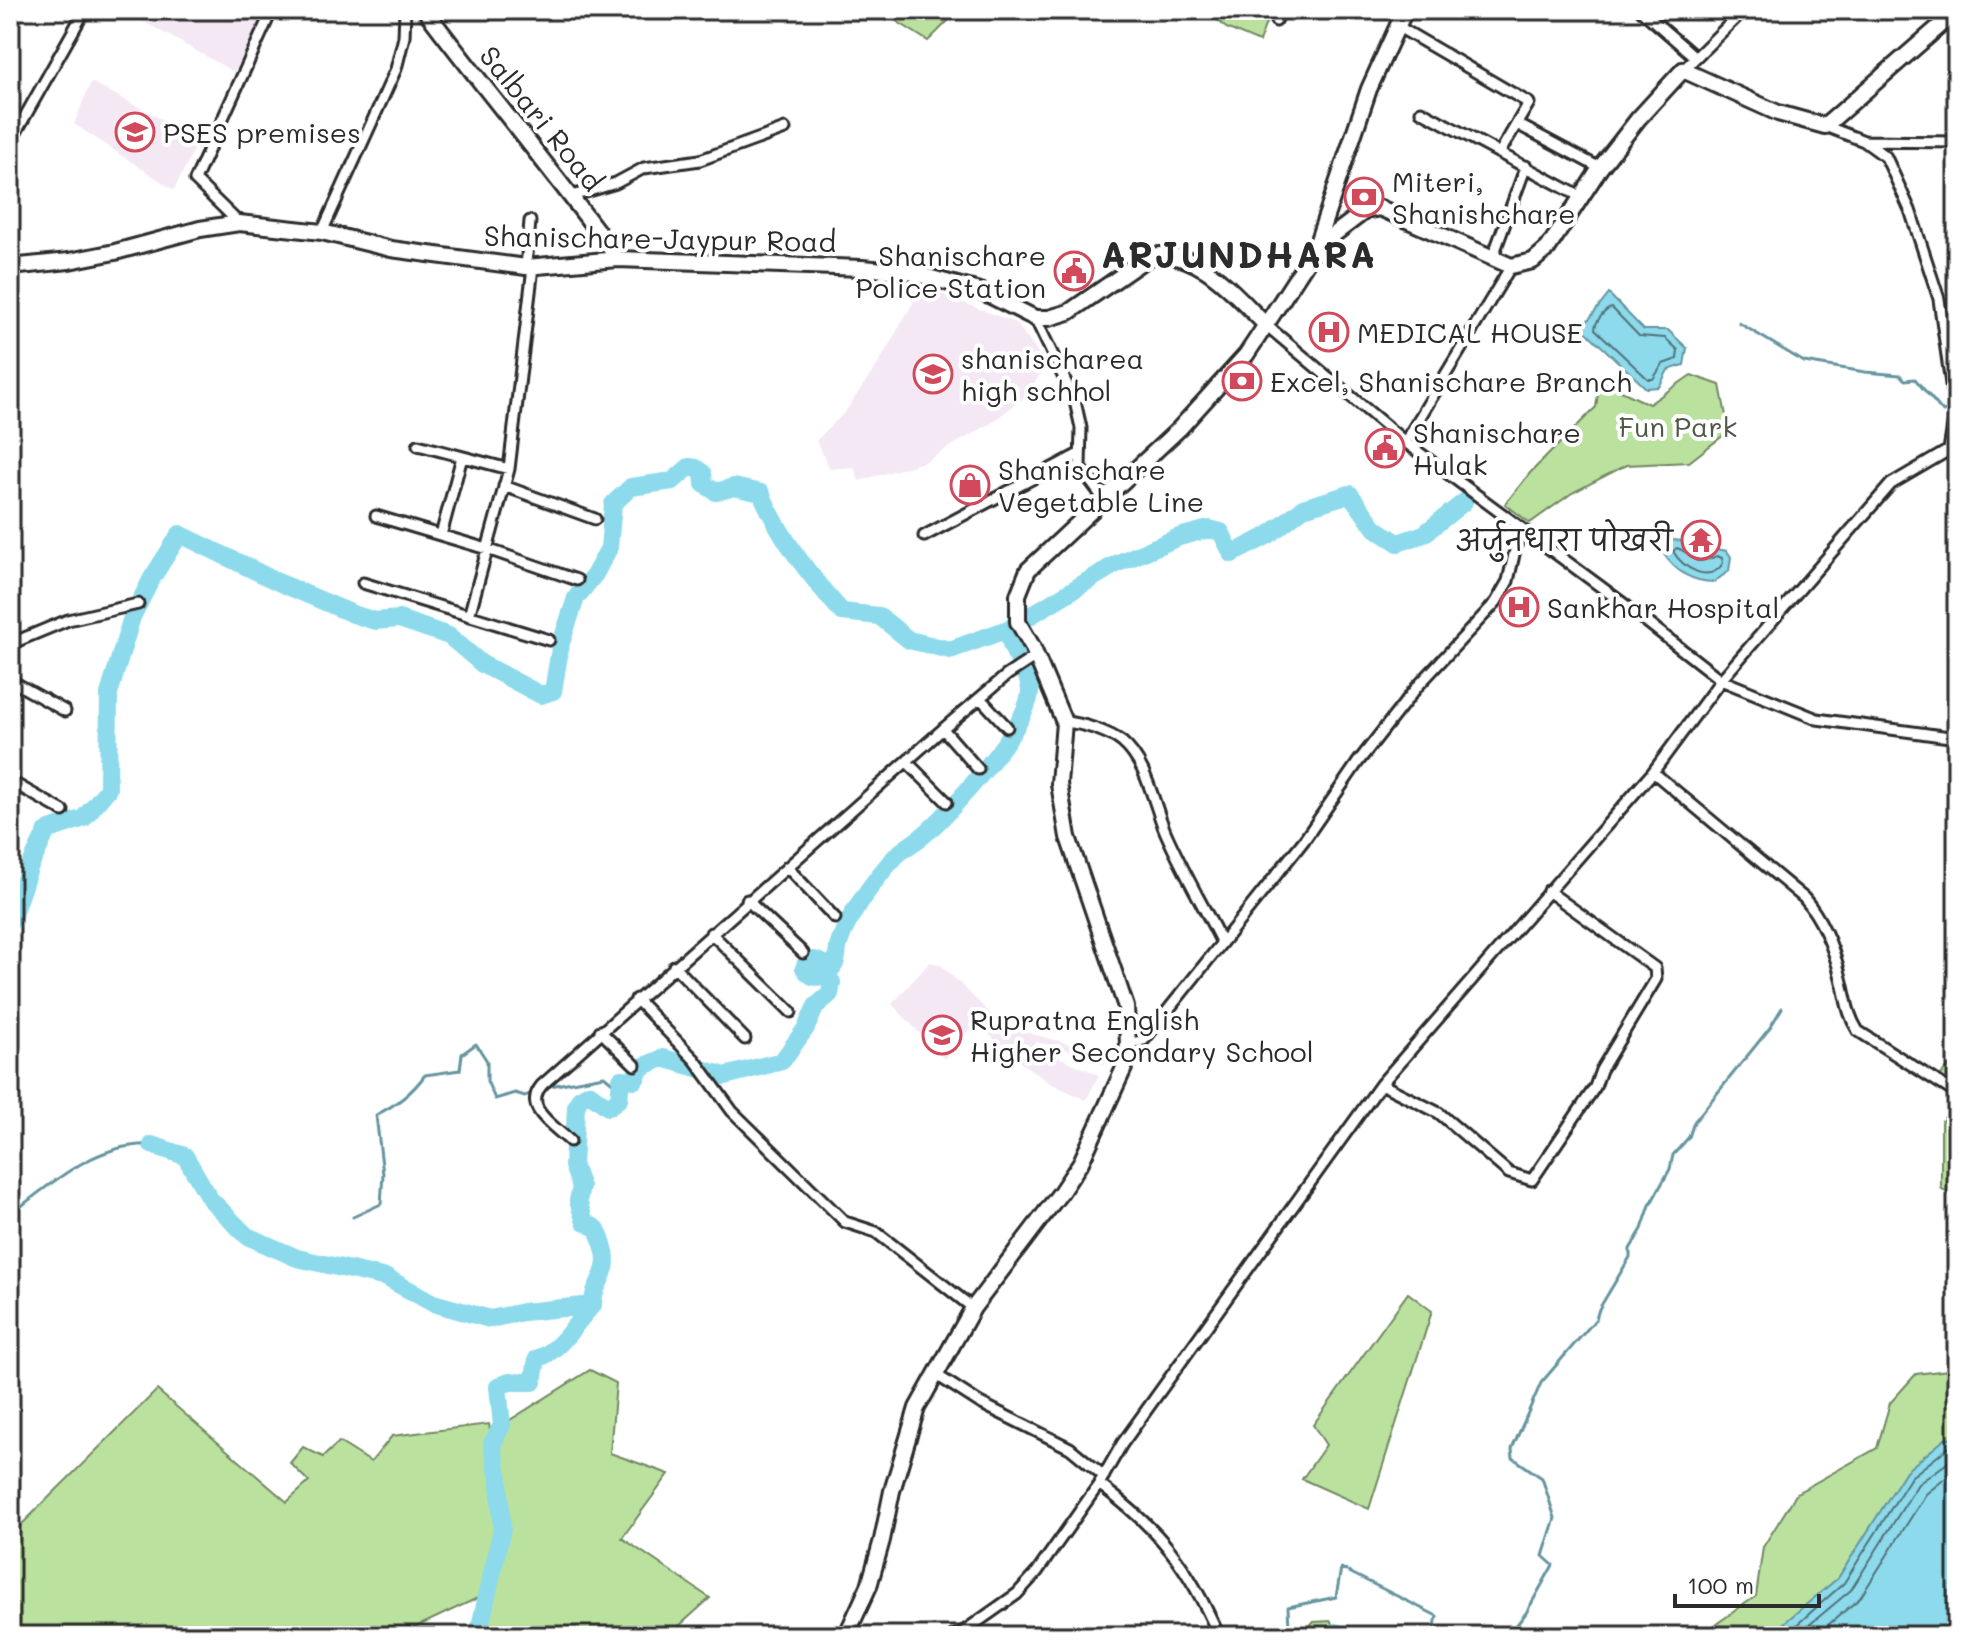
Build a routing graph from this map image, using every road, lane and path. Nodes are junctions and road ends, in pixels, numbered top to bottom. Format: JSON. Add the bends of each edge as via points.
{"nodes":[{"id":1,"x":85,"y":10,"type":"edge"},
{"id":2,"x":272,"y":10,"type":"edge"},
{"id":3,"x":405,"y":10,"type":"edge"},
{"id":4,"x":425,"y":10,"type":"edge"},
{"id":5,"x":1281,"y":10,"type":"edge"},
{"id":6,"x":1405,"y":10,"type":"edge"},
{"id":7,"x":1641,"y":10,"type":"edge"},
{"id":8,"x":1744,"y":10,"type":"edge"},
{"id":9,"x":1957,"y":11,"type":"edge"},
{"id":10,"x":1276,"y":21,"type":"dead end"},
{"id":11,"x":1397,"y":26,"type":"junction"},
{"id":12,"x":1695,"y":57,"type":"junction"},
{"id":13,"x":1683,"y":70,"type":"junction"},
{"id":14,"x":1421,"y":111,"type":"dead end"},
{"id":15,"x":1517,"y":124,"type":"junction"},
{"id":16,"x":1825,"y":126,"type":"junction"},
{"id":17,"x":785,"y":129,"type":"dead end"},
{"id":18,"x":1864,"y":141,"type":"junction"},
{"id":19,"x":1957,"y":142,"type":"edge"},
{"id":20,"x":10,"y":143,"type":"edge"},
{"id":21,"x":1500,"y":152,"type":"junction"},
{"id":22,"x":1526,"y":166,"type":"junction"},
{"id":23,"x":1600,"y":168,"type":"junction"},
{"id":24,"x":572,"y":196,"type":"junction"},
{"id":25,"x":1583,"y":198,"type":"junction"},
{"id":26,"x":530,"y":221,"type":"dead end"},
{"id":27,"x":239,"y":223,"type":"junction"},
{"id":28,"x":322,"y":232,"type":"junction"},
{"id":29,"x":1315,"y":249,"type":"junction"},
{"id":30,"x":1493,"y":256,"type":"junction"},
{"id":31,"x":618,"y":259,"type":"junction"},
{"id":32,"x":1511,"y":266,"type":"junction"},
{"id":33,"x":10,"y":267,"type":"edge"},
{"id":34,"x":529,"y":267,"type":"junction"},
{"id":35,"x":1035,"y":318,"type":"junction"},
{"id":36,"x":1266,"y":325,"type":"junction"},
{"id":37,"x":1405,"y":442,"type":"junction"},
{"id":38,"x":418,"y":445,"type":"dead end"},
{"id":39,"x":1079,"y":454,"type":"junction"},
{"id":40,"x":462,"y":457,"type":"junction"},
{"id":41,"x":509,"y":469,"type":"junction"},
{"id":42,"x":504,"y":486,"type":"junction"},
{"id":43,"x":1103,"y":498,"type":"junction"},
{"id":44,"x":376,"y":516,"type":"dead end"},
{"id":45,"x":595,"y":519,"type":"dead end"},
{"id":46,"x":1520,"y":528,"type":"junction"},
{"id":47,"x":441,"y":535,"type":"junction"},
{"id":48,"x":924,"y":536,"type":"dead end"},
{"id":49,"x":487,"y":549,"type":"junction"},
{"id":50,"x":577,"y":580,"type":"dead end"},
{"id":51,"x":363,"y":583,"type":"dead end"},
{"id":52,"x":138,"y":604,"type":"dead end"},
{"id":53,"x":469,"y":616,"type":"junction"},
{"id":54,"x":549,"y":640,"type":"dead end"},
{"id":55,"x":10,"y":644,"type":"edge"},
{"id":56,"x":1026,"y":662,"type":"junction"},
{"id":57,"x":10,"y":680,"type":"edge"},
{"id":58,"x":1721,"y":680,"type":"junction"},
{"id":59,"x":981,"y":699,"type":"junction"},
{"id":60,"x":65,"y":711,"type":"dead end"},
{"id":61,"x":1064,"y":722,"type":"junction"},
{"id":62,"x":1007,"y":727,"type":"dead end"},
{"id":63,"x":943,"y":729,"type":"junction"},
{"id":64,"x":1957,"y":738,"type":"edge"},
{"id":65,"x":907,"y":762,"type":"junction"},
{"id":66,"x":978,"y":769,"type":"dead end"},
{"id":67,"x":1653,"y":772,"type":"junction"},
{"id":68,"x":10,"y":781,"type":"edge"},
{"id":69,"x":947,"y":802,"type":"dead end"},
{"id":70,"x":63,"y":811,"type":"dead end"},
{"id":71,"x":787,"y":867,"type":"junction"},
{"id":72,"x":1548,"y":891,"type":"junction"},
{"id":73,"x":747,"y":900,"type":"junction"},
{"id":74,"x":835,"y":918,"type":"dead end"},
{"id":75,"x":711,"y":933,"type":"junction"},
{"id":76,"x":1221,"y":941,"type":"junction"},
{"id":77,"x":803,"y":953,"type":"dead end"},
{"id":78,"x":674,"y":966,"type":"junction"},
{"id":79,"x":636,"y":999,"type":"junction"},
{"id":80,"x":791,"y":1012,"type":"dead end"},
{"id":81,"x":600,"y":1031,"type":"junction"},
{"id":82,"x":745,"y":1039,"type":"dead end"},
{"id":83,"x":1128,"y":1044,"type":"junction"},
{"id":84,"x":635,"y":1065,"type":"dead end"},
{"id":85,"x":1381,"y":1084,"type":"junction"},
{"id":86,"x":1957,"y":1094,"type":"edge"},
{"id":87,"x":570,"y":1141,"type":"dead end"},
{"id":88,"x":973,"y":1308,"type":"junction"},
{"id":89,"x":935,"y":1374,"type":"junction"},
{"id":90,"x":1101,"y":1480,"type":"junction"},
{"id":91,"x":846,"y":1636,"type":"edge"},
{"id":92,"x":952,"y":1636,"type":"edge"},
{"id":93,"x":1219,"y":1636,"type":"edge"}],
"edges":[{"from":1,"to":20,"type":"street"},
{"from":2,"to":27,"type":"street","via":[[195,180]]},
{"from":3,"to":28,"type":"street","via":[[396,69]]},
{"from":4,"to":24,"type":"street","name":"Salbari Road"},
{"from":5,"to":10,"type":"street"},
{"from":6,"to":11,"type":"street"},
{"from":7,"to":12,"type":"street"},
{"from":8,"to":12,"type":"street"},
{"from":9,"to":16,"type":"street"},
{"from":11,"to":15,"type":"street","via":[[1529,103]]},
{"from":11,"to":29,"type":"street","via":[[1369,89]]},
{"from":12,"to":13,"type":"street"},
{"from":13,"to":16,"type":"street","via":[[1778,113]]},
{"from":13,"to":23,"type":"street"},
{"from":14,"to":21,"type":"street"},
{"from":15,"to":21,"type":"street"},
{"from":15,"to":23,"type":"street"},
{"from":16,"to":18,"type":"street"},
{"from":17,"to":24,"type":"street","via":[[700,160],[644,168]]},
{"from":18,"to":19,"type":"street"},
{"from":18,"to":58,"type":"street","via":[[1886,157],[1939,299],[1955,413],[1949,450],[1891,484]]},
{"from":21,"to":22,"type":"street"},
{"from":22,"to":25,"type":"street"},
{"from":22,"to":30,"type":"street"},
{"from":23,"to":25,"type":"street"},
{"from":24,"to":31,"type":"street","name":"Salbari Road"},
{"from":25,"to":32,"type":"street","via":[[1548,248],[1533,261]]},
{"from":26,"to":34,"type":"street"},
{"from":27,"to":28,"type":"street","name":"Shanischare-Jaypur Road"},
{"from":27,"to":33,"type":"street","name":"Shanischare-Jaypur Road","via":[[90,257]]},
{"from":28,"to":34,"type":"street","name":"Shanischare-Jaypur Road","via":[[391,249]]},
{"from":29,"to":30,"type":"street","via":[[1365,211],[1380,208]]},
{"from":29,"to":36,"type":"street"},
{"from":30,"to":32,"type":"street"},
{"from":31,"to":34,"type":"street","name":"Shanischare-Jaypur Road"},
{"from":31,"to":35,"type":"street","name":"Shanischare-Jaypur Road","via":[[909,272],[983,292]]},
{"from":32,"to":37,"type":"street"},
{"from":34,"to":41,"type":"street"},
{"from":35,"to":36,"type":"street","via":[[1069,312],[1157,255],[1208,269]]},
{"from":35,"to":39,"type":"street","via":[[1075,401]]},
{"from":36,"to":37,"type":"street"},
{"from":36,"to":43,"type":"street","via":[[1179,429]]},
{"from":37,"to":46,"type":"street"},
{"from":38,"to":40,"type":"street"},
{"from":39,"to":43,"type":"street","via":[[1080,467]]},
{"from":39,"to":48,"type":"street"},
{"from":40,"to":41,"type":"street"},
{"from":40,"to":47,"type":"street"},
{"from":41,"to":42,"type":"street"},
{"from":42,"to":45,"type":"street"},
{"from":42,"to":49,"type":"street"},
{"from":43,"to":56,"type":"street","via":[[1028,570],[1022,582],[1018,622]]},
{"from":44,"to":47,"type":"street"},
{"from":46,"to":58,"type":"street"},
{"from":46,"to":76,"type":"street","via":[[1508,581],[1496,602],[1417,687],[1305,839]]},
{"from":47,"to":49,"type":"street"},
{"from":49,"to":50,"type":"street"},
{"from":49,"to":53,"type":"street"},
{"from":51,"to":53,"type":"street"},
{"from":52,"to":55,"type":"street","via":[[68,620]]},
{"from":53,"to":54,"type":"street"},
{"from":56,"to":59,"type":"street"},
{"from":56,"to":61,"type":"street"},
{"from":57,"to":60,"type":"street"},
{"from":58,"to":64,"type":"street","via":[[1817,719]]},
{"from":58,"to":67,"type":"street"},
{"from":59,"to":62,"type":"street"},
{"from":59,"to":63,"type":"street"},
{"from":61,"to":76,"type":"street","via":[[1120,740],[1129,750]]},
{"from":61,"to":83,"type":"street","via":[[1059,784],[1068,837],[1126,1007]]},
{"from":63,"to":65,"type":"street"},
{"from":63,"to":66,"type":"street"},
{"from":65,"to":69,"type":"street"},
{"from":65,"to":71,"type":"street"},
{"from":67,"to":72,"type":"street"},
{"from":67,"to":86,"type":"street","via":[[1820,916],[1858,1031]]},
{"from":68,"to":70,"type":"street"},
{"from":71,"to":73,"type":"street"},
{"from":71,"to":74,"type":"street"},
{"from":72,"to":85,"type":"street"},
{"from":72,"to":85,"type":"street","via":[[1655,968],[1656,979],[1595,1087],[1532,1180],[1509,1173],[1439,1113]]},
{"from":73,"to":75,"type":"street"},
{"from":73,"to":77,"type":"street"},
{"from":75,"to":78,"type":"street"},
{"from":75,"to":80,"type":"street"},
{"from":76,"to":83,"type":"street","via":[[1144,1040]]},
{"from":78,"to":79,"type":"street"},
{"from":78,"to":82,"type":"street"},
{"from":79,"to":81,"type":"street"},
{"from":79,"to":88,"type":"street","via":[[695,1060],[732,1111],[845,1222],[876,1232]]},
{"from":81,"to":84,"type":"street"},
{"from":81,"to":87,"type":"street","via":[[536,1092],[537,1110]]},
{"from":83,"to":88,"type":"street","via":[[1124,1068],[1081,1162]]},
{"from":85,"to":90,"type":"street"},
{"from":88,"to":89,"type":"street"},
{"from":89,"to":90,"type":"street","via":[[1070,1448]]},
{"from":89,"to":91,"type":"street","via":[[917,1408],[869,1586]]},
{"from":90,"to":92,"type":"street","via":[[1017,1594]]},
{"from":90,"to":93,"type":"street","via":[[1174,1554]]}]}
